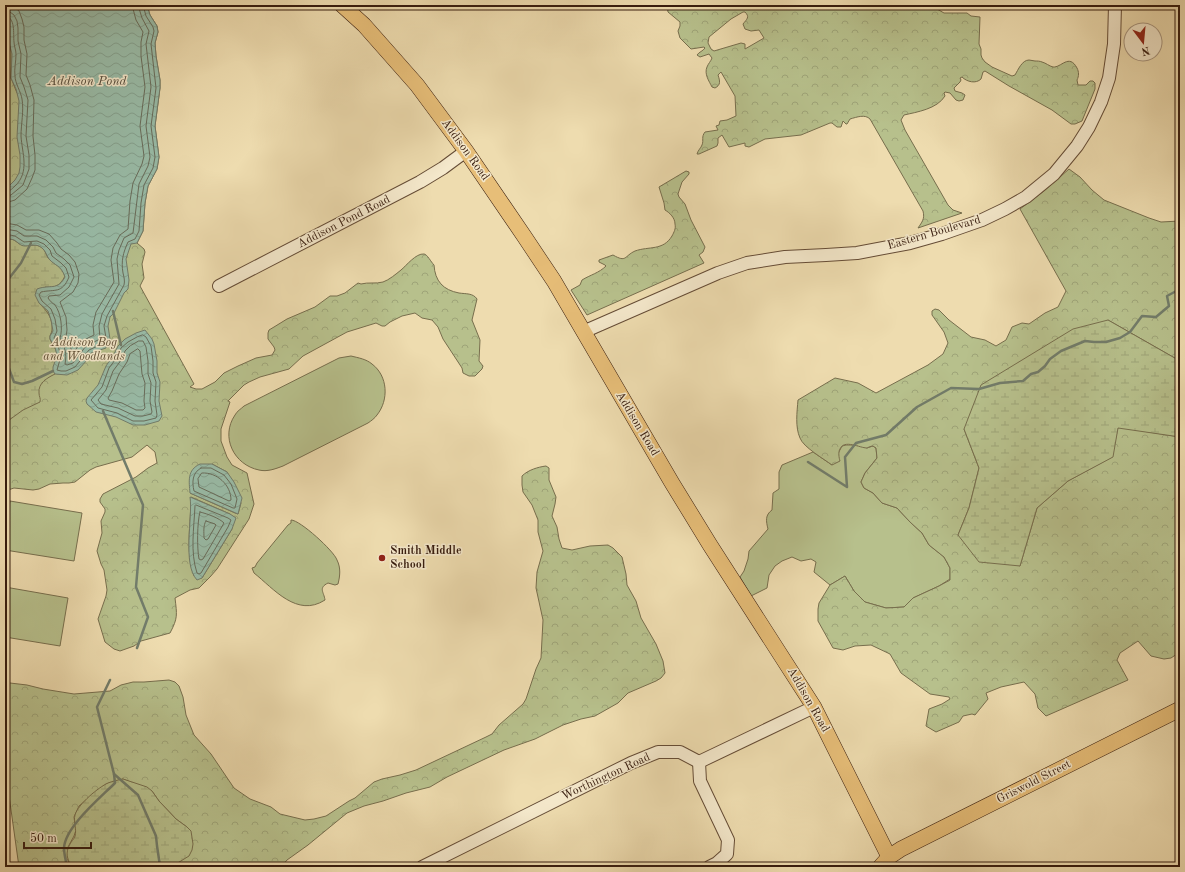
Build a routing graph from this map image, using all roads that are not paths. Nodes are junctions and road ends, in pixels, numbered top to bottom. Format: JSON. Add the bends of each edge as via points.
{"nodes":[{"id":1,"x":342,"y":5,"type":"edge"},
{"id":2,"x":1115,"y":5,"type":"edge"},
{"id":3,"x":466,"y":151,"type":"junction"},
{"id":4,"x":219,"y":286,"type":"dead end"},
{"id":5,"x":583,"y":332,"type":"junction"},
{"id":6,"x":814,"y":707,"type":"junction"},
{"id":7,"x":1180,"y":709,"type":"edge"},
{"id":8,"x":699,"y":762,"type":"junction"},
{"id":9,"x":884,"y":862,"type":"edge"},
{"id":10,"x":422,"y":867,"type":"edge"},
{"id":11,"x":709,"y":867,"type":"edge"}],
"edges":[{"from":1,"to":3,"type":"main road","name":"Addison Road","via":[[393,56]]},
{"from":2,"to":5,"type":"street","name":"Eastern Boulevard","via":[[1114,44],[1109,78],[1089,127],[1054,174],[1005,209],[982,220],[910,243],[857,253],[747,262]]},
{"from":3,"to":4,"type":"street","name":"Addison Pond Road","via":[[420,182]]},
{"from":3,"to":5,"type":"main road","name":"Addison Road","via":[[554,281]]},
{"from":5,"to":6,"type":"main road","name":"Addison Road","via":[[702,533]]},
{"from":6,"to":8,"type":"street"},
{"from":6,"to":9,"type":"main road","name":"Addison Road"},
{"from":7,"to":9,"type":"main road","name":"Griswold Street","via":[[901,849]]},
{"from":8,"to":10,"type":"street","name":"Worthington Road","via":[[680,752],[658,752]]},
{"from":8,"to":11,"type":"street","via":[[700,781],[728,840],[727,854]]}]}
